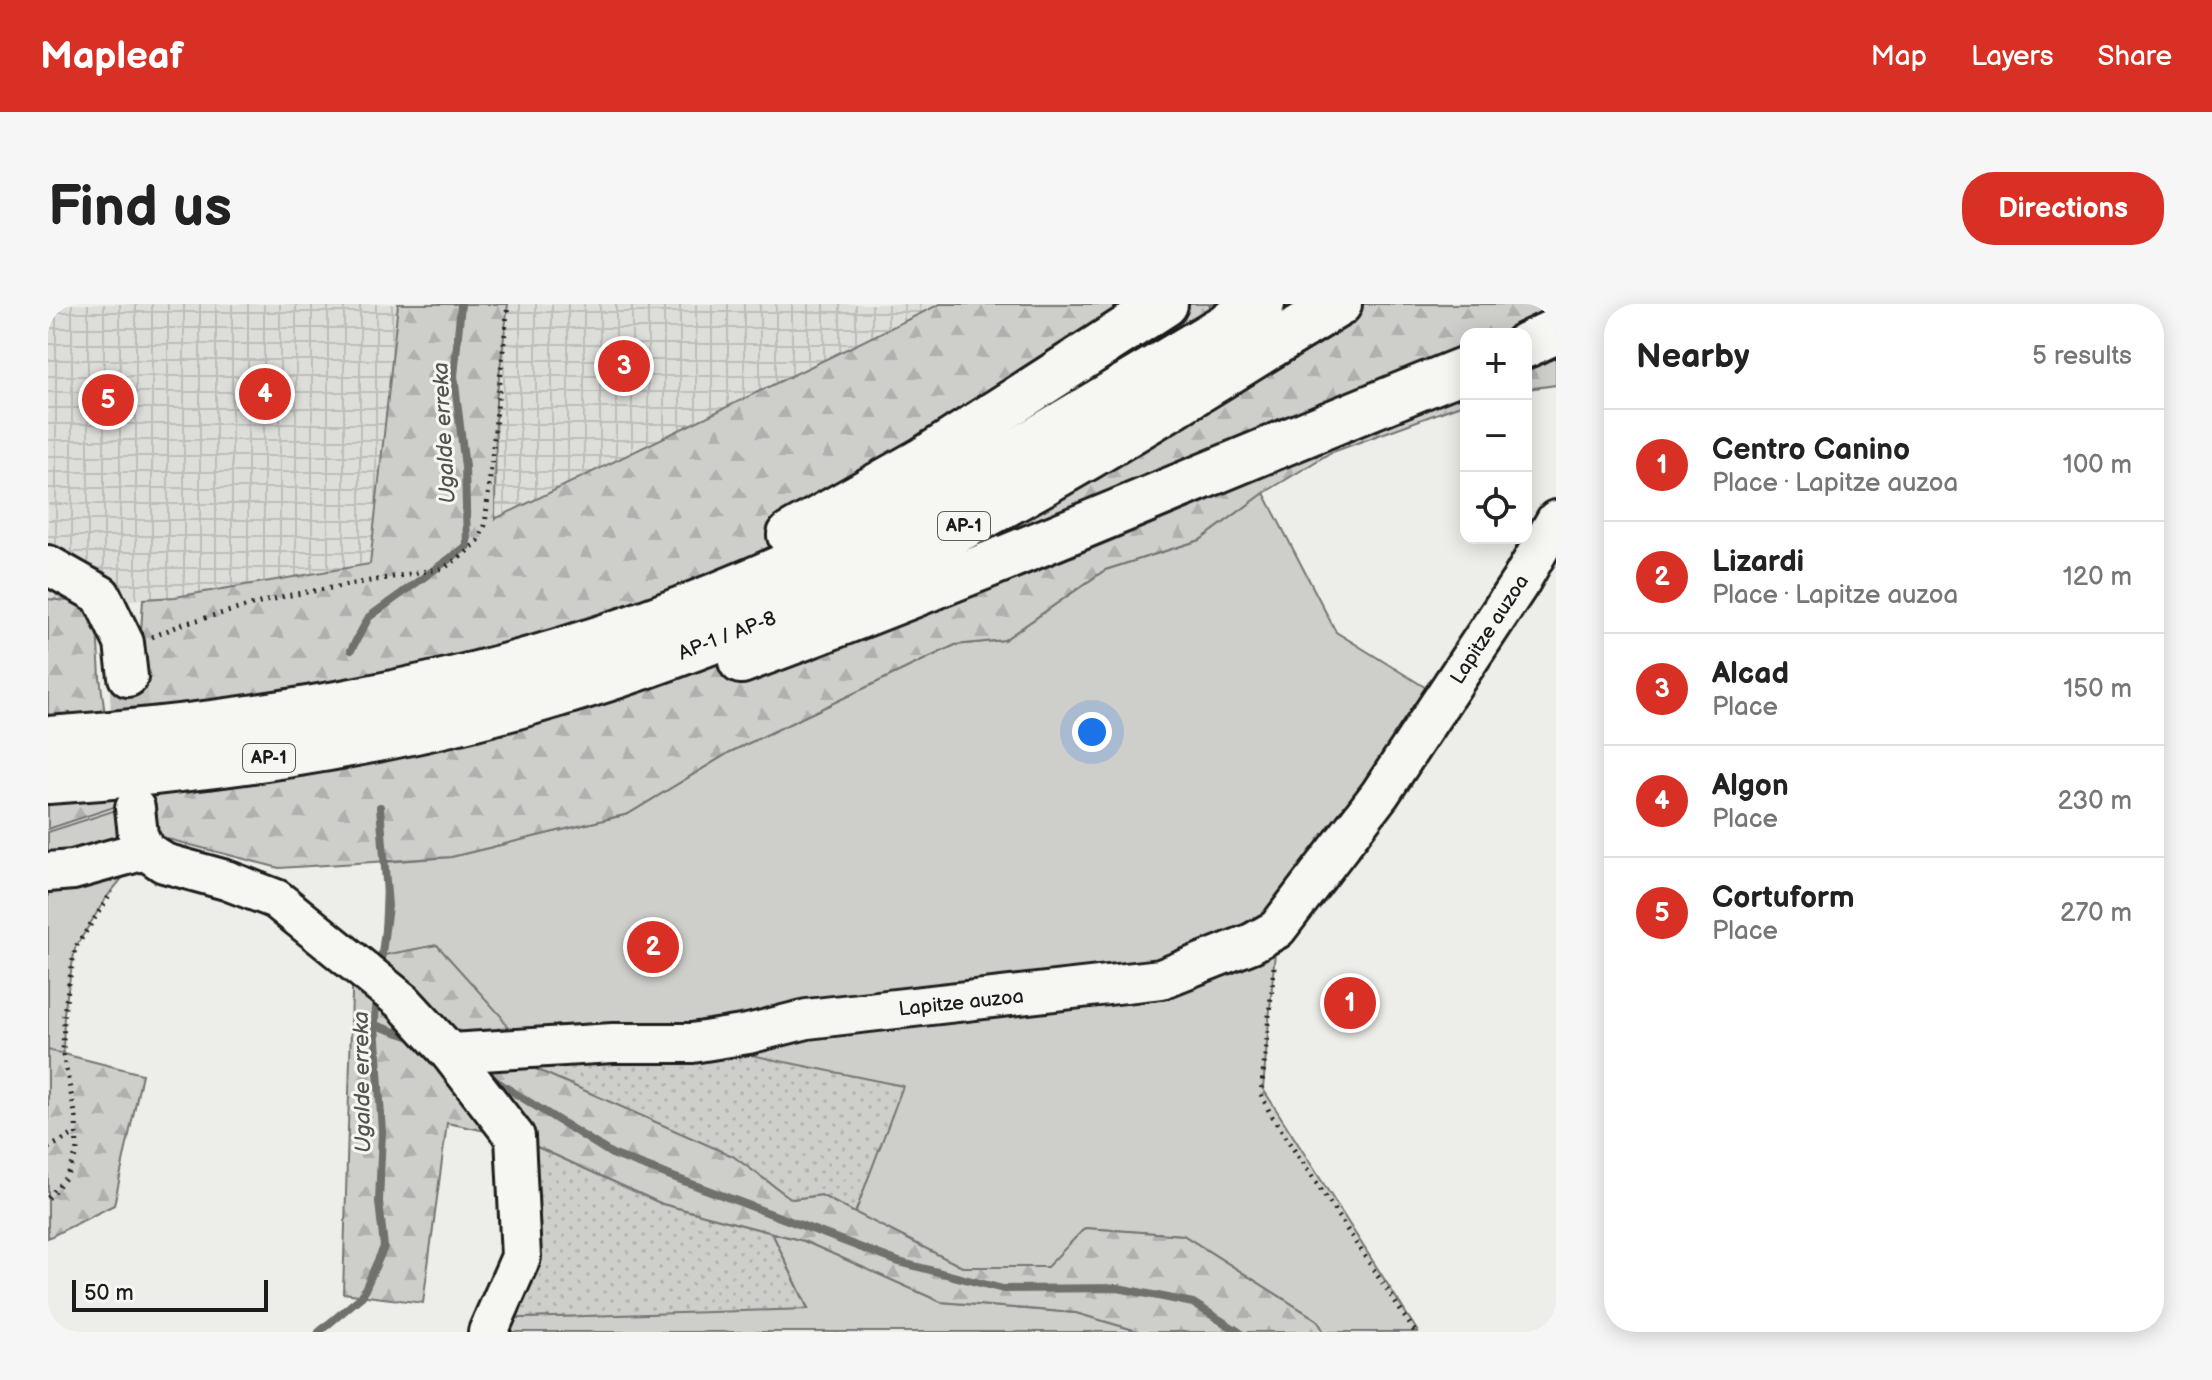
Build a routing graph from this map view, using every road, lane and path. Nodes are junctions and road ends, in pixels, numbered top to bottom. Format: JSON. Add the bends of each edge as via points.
{"nodes":[{"id":1,"x":508,"y":304,"type":"edge"},
{"id":2,"x":1165,"y":304,"type":"edge"},
{"id":3,"x":1262,"y":304,"type":"edge"},
{"id":4,"x":1339,"y":304,"type":"edge"},
{"id":5,"x":1556,"y":331,"type":"edge"},
{"id":6,"x":1532,"y":342,"type":"edge"},
{"id":7,"x":1460,"y":371,"type":"edge"},
{"id":8,"x":1556,"y":520,"type":"edge"},
{"id":9,"x":48,"y":565,"type":"edge"},
{"id":10,"x":126,"y":660,"type":"joint"},
{"id":11,"x":479,"y":673,"type":"junction"},
{"id":12,"x":562,"y":693,"type":"junction"},
{"id":13,"x":48,"y":739,"type":"edge"},
{"id":14,"x":48,"y":781,"type":"edge"},
{"id":15,"x":135,"y":808,"type":"dead end"},
{"id":16,"x":145,"y":850,"type":"junction"},
{"id":17,"x":48,"y":872,"type":"edge"},
{"id":18,"x":1277,"y":929,"type":"junction"},
{"id":19,"x":450,"y":1053,"type":"junction"},
{"id":20,"x":76,"y":1133,"type":"junction"},
{"id":21,"x":48,"y":1148,"type":"edge"},
{"id":22,"x":48,"y":1198,"type":"edge"},
{"id":23,"x":488,"y":1332,"type":"edge"},
{"id":24,"x":1415,"y":1332,"type":"edge"}],
"edges":[{"from":1,"to":10,"type":"path","via":[[485,525],[466,553],[444,568],[285,596],[183,624],[149,638]]},
{"from":2,"to":11,"type":"highway","via":[[923,460],[811,525],[713,571],[513,646]]},
{"from":3,"to":11,"type":"highway","name":"AP-1 / AP-8","number":"AP-1","via":[[982,472],[824,549],[627,629]]},
{"from":4,"to":12,"type":"highway","name":"AP-1 / AP-8","number":"AP-1","via":[[1077,463],[917,551],[781,614]]},
{"from":5,"to":6,"type":"highway"},
{"from":7,"to":12,"type":"highway","via":[[888,607],[718,669],[613,702]]},
{"from":8,"to":18,"type":"street","name":"Lapitze auzoa","via":[[1380,794]]},
{"from":9,"to":10,"type":"street","via":[[101,595]]},
{"from":11,"to":13,"type":"highway","name":"AP-1 / AP-8","number":"AP-1","via":[[307,710]]},
{"from":12,"to":14,"type":"highway","name":"AP-1 / AP-8","number":"AP-1","via":[[313,751]]},
{"from":15,"to":16,"type":"street"},
{"from":16,"to":17,"type":"street"},
{"from":16,"to":19,"type":"street","via":[[164,863],[276,899],[403,1002]]},
{"from":16,"to":20,"type":"path","via":[[75,948],[63,1054]]},
{"from":18,"to":19,"type":"street","name":"Lapitze auzoa","via":[[1161,979],[807,1019],[692,1043]]},
{"from":18,"to":24,"type":"path","via":[[1261,1094]]},
{"from":19,"to":23,"type":"street","via":[[515,1137],[521,1257]]},
{"from":20,"to":21,"type":"path"},
{"from":20,"to":22,"type":"path","via":[[77,1152],[66,1177]]}]}
